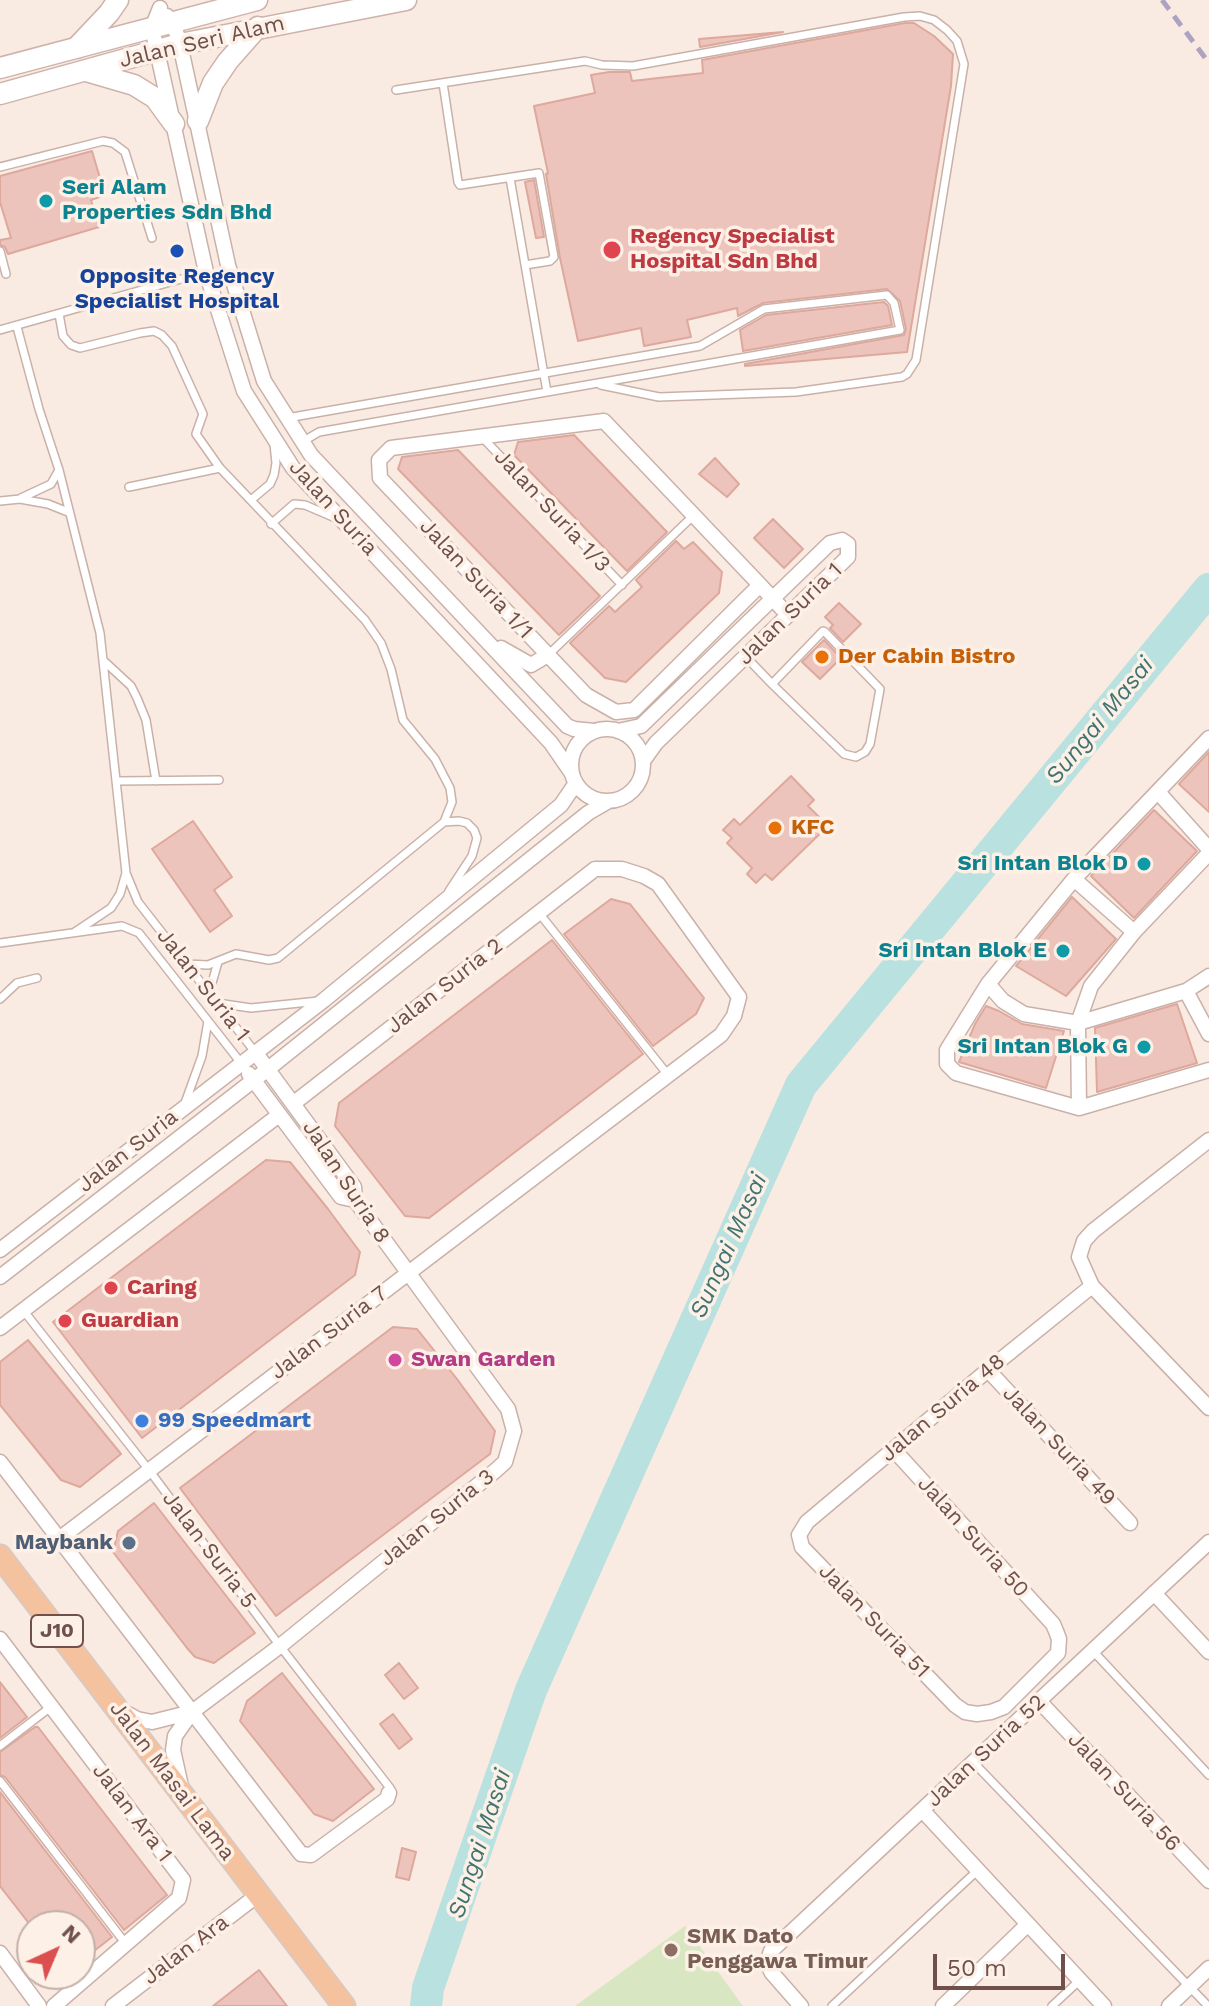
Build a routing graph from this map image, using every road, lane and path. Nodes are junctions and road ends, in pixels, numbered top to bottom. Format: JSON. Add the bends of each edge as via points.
{"nodes":[{"id":1,"x":118,"y":0,"type":"edge"},
{"id":2,"x":253,"y":0,"type":"edge"},
{"id":3,"x":406,"y":0,"type":"edge"},
{"id":4,"x":161,"y":15,"type":"edge"},
{"id":5,"x":258,"y":27,"type":"junction"},
{"id":6,"x":180,"y":44,"type":"junction"},
{"id":7,"x":76,"y":48,"type":"junction"},
{"id":8,"x":158,"y":50,"type":"junction"},
{"id":9,"x":0,"y":68,"type":"edge"},
{"id":10,"x":84,"y":70,"type":"junction"},
{"id":11,"x":443,"y":83,"type":"junction"},
{"id":12,"x":396,"y":90,"type":"dead end"},
{"id":13,"x":0,"y":94,"type":"edge"},
{"id":14,"x":198,"y":121,"type":"junction"},
{"id":15,"x":174,"y":124,"type":"junction"},
{"id":16,"x":0,"y":167,"type":"edge"},
{"id":17,"x":510,"y":178,"type":"junction"},
{"id":18,"x":152,"y":238,"type":"dead end"},
{"id":19,"x":0,"y":251,"type":"edge"},
{"id":20,"x":525,"y":265,"type":"junction"},
{"id":21,"x":206,"y":272,"type":"junction"},
{"id":22,"x":6,"y":274,"type":"dead end"},
{"id":23,"x":59,"y":314,"type":"junction"},
{"id":24,"x":17,"y":327,"type":"junction"},
{"id":25,"x":0,"y":330,"type":"edge"},
{"id":26,"x":543,"y":373,"type":"junction"},
{"id":27,"x":595,"y":384,"type":"junction"},
{"id":28,"x":547,"y":392,"type":"junction"},
{"id":29,"x":287,"y":418,"type":"junction"},
{"id":30,"x":274,"y":437,"type":"junction"},
{"id":31,"x":482,"y":437,"type":"junction"},
{"id":32,"x":302,"y":442,"type":"junction"},
{"id":33,"x":220,"y":468,"type":"junction"},
{"id":34,"x":59,"y":470,"type":"junction"},
{"id":35,"x":129,"y":487,"type":"dead end"},
{"id":36,"x":20,"y":499,"type":"junction"},
{"id":37,"x":251,"y":500,"type":"junction"},
{"id":38,"x":0,"y":501,"type":"edge"},
{"id":39,"x":68,"y":512,"type":"junction"},
{"id":40,"x":694,"y":515,"type":"junction"},
{"id":41,"x":343,"y":521,"type":"junction"},
{"id":42,"x":271,"y":524,"type":"junction"},
{"id":43,"x":622,"y":585,"type":"junction"},
{"id":44,"x":760,"y":585,"type":"junction"},
{"id":45,"x":773,"y":598,"type":"junction"},
{"id":46,"x":788,"y":615,"type":"junction"},
{"id":47,"x":483,"y":636,"type":"junction"},
{"id":48,"x":548,"y":655,"type":"junction"},
{"id":49,"x":745,"y":657,"type":"junction"},
{"id":50,"x":105,"y":662,"type":"junction"},
{"id":51,"x":772,"y":684,"type":"junction"},
{"id":52,"x":594,"y":731,"type":"junction"},
{"id":53,"x":618,"y":731,"type":"junction"},
{"id":54,"x":1209,"y":738,"type":"edge"},
{"id":55,"x":643,"y":761,"type":"junction"},
{"id":56,"x":574,"y":778,"type":"junction"},
{"id":57,"x":219,"y":780,"type":"dead end"},
{"id":58,"x":118,"y":781,"type":"junction"},
{"id":59,"x":156,"y":781,"type":"junction"},
{"id":60,"x":1158,"y":792,"type":"junction"},
{"id":61,"x":607,"y":802,"type":"junction"},
{"id":62,"x":444,"y":822,"type":"junction"},
{"id":63,"x":1209,"y":851,"type":"edge"},
{"id":64,"x":126,"y":873,"type":"junction"},
{"id":65,"x":1074,"y":879,"type":"junction"},
{"id":66,"x":442,"y":903,"type":"junction"},
{"id":67,"x":539,"y":913,"type":"junction"},
{"id":68,"x":74,"y":932,"type":"junction"},
{"id":69,"x":1134,"y":932,"type":"junction"},
{"id":70,"x":0,"y":943,"type":"edge"},
{"id":71,"x":218,"y":962,"type":"junction"},
{"id":72,"x":186,"y":964,"type":"junction"},
{"id":73,"x":1209,"y":976,"type":"edge"},
{"id":74,"x":37,"y":978,"type":"dead end"},
{"id":75,"x":988,"y":984,"type":"junction"},
{"id":76,"x":1186,"y":991,"type":"junction"},
{"id":77,"x":209,"y":993,"type":"junction"},
{"id":78,"x":739,"y":997,"type":"joint"},
{"id":79,"x":0,"y":999,"type":"edge"},
{"id":80,"x":324,"y":1000,"type":"junction"},
{"id":81,"x":217,"y":1003,"type":"junction"},
{"id":82,"x":208,"y":1021,"type":"junction"},
{"id":83,"x":1078,"y":1023,"type":"junction"},
{"id":84,"x":1209,"y":1034,"type":"edge"},
{"id":85,"x":255,"y":1052,"type":"junction"},
{"id":86,"x":241,"y":1063,"type":"junction"},
{"id":87,"x":268,"y":1069,"type":"junction"},
{"id":88,"x":1209,"y":1070,"type":"edge"},
{"id":89,"x":668,"y":1075,"type":"junction"},
{"id":90,"x":253,"y":1080,"type":"junction"},
{"id":91,"x":294,"y":1103,"type":"junction"},
{"id":92,"x":183,"y":1108,"type":"junction"},
{"id":93,"x":1079,"y":1108,"type":"junction"},
{"id":94,"x":279,"y":1115,"type":"junction"},
{"id":95,"x":1209,"y":1140,"type":"edge"},
{"id":96,"x":355,"y":1200,"type":"junction"},
{"id":97,"x":0,"y":1250,"type":"edge"},
{"id":98,"x":408,"y":1273,"type":"junction"},
{"id":99,"x":0,"y":1277,"type":"edge"},
{"id":100,"x":1092,"y":1286,"type":"junction"},
{"id":101,"x":23,"y":1310,"type":"junction"},
{"id":102,"x":0,"y":1328,"type":"edge"},
{"id":103,"x":988,"y":1370,"type":"junction"},
{"id":104,"x":1209,"y":1408,"type":"edge"},
{"id":105,"x":894,"y":1450,"type":"junction"},
{"id":106,"x":0,"y":1462,"type":"edge"},
{"id":107,"x":149,"y":1470,"type":"junction"},
{"id":108,"x":1130,"y":1523,"type":"dead end"},
{"id":109,"x":799,"y":1535,"type":"joint"},
{"id":110,"x":59,"y":1539,"type":"junction"},
{"id":111,"x":1209,"y":1542,"type":"edge"},
{"id":112,"x":0,"y":1556,"type":"edge"},
{"id":113,"x":1154,"y":1593,"type":"junction"},
{"id":114,"x":0,"y":1639,"type":"edge"},
{"id":115,"x":280,"y":1646,"type":"junction"},
{"id":116,"x":1092,"y":1650,"type":"junction"},
{"id":117,"x":1209,"y":1652,"type":"edge"},
{"id":118,"x":1040,"y":1702,"type":"junction"},
{"id":119,"x":52,"y":1706,"type":"junction"},
{"id":120,"x":115,"y":1706,"type":"junction"},
{"id":121,"x":1004,"y":1707,"type":"junction"},
{"id":122,"x":192,"y":1712,"type":"junction"},
{"id":123,"x":1019,"y":1721,"type":"junction"},
{"id":124,"x":0,"y":1746,"type":"edge"},
{"id":125,"x":974,"y":1763,"type":"junction"},
{"id":126,"x":1209,"y":1775,"type":"edge"},
{"id":127,"x":0,"y":1781,"type":"edge"},
{"id":128,"x":389,"y":1793,"type":"joint"},
{"id":129,"x":184,"y":1797,"type":"junction"},
{"id":130,"x":923,"y":1811,"type":"junction"},
{"id":131,"x":978,"y":1870,"type":"junction"},
{"id":132,"x":1209,"y":1881,"type":"edge"},
{"id":133,"x":259,"y":1894,"type":"junction"},
{"id":134,"x":1028,"y":1924,"type":"junction"},
{"id":135,"x":126,"y":1944,"type":"junction"},
{"id":136,"x":0,"y":1953,"type":"edge"},
{"id":137,"x":1209,"y":1968,"type":"edge"},
{"id":138,"x":1080,"y":1980,"type":"junction"},
{"id":139,"x":1190,"y":1986,"type":"junction"},
{"id":140,"x":339,"y":1999,"type":"edge"},
{"id":141,"x":39,"y":2006,"type":"edge"},
{"id":142,"x":54,"y":2006,"type":"edge"},
{"id":143,"x":113,"y":2006,"type":"edge"},
{"id":144,"x":801,"y":2006,"type":"edge"},
{"id":145,"x":832,"y":2006,"type":"edge"},
{"id":146,"x":943,"y":2006,"type":"edge"},
{"id":147,"x":1052,"y":2006,"type":"edge"},
{"id":148,"x":1104,"y":2006,"type":"edge"},
{"id":149,"x":1169,"y":2006,"type":"edge"},
{"id":150,"x":1208,"y":2006,"type":"edge"}],
"edges":[{"from":1,"to":7,"type":"main road"},
{"from":2,"to":4,"type":"main road","name":"Jalan Seri Alam"},
{"from":3,"to":5,"type":"main road","name":"Jalan Seri Alam"},
{"from":4,"to":6,"type":"street","name":"Jalan Suria"},
{"from":4,"to":7,"type":"main road","name":"Jalan Seri Alam"},
{"from":4,"to":8,"type":"street"},
{"from":5,"to":6,"type":"main road","name":"Jalan Seri Alam"},
{"from":5,"to":14,"type":"main road","via":[[213,83]]},
{"from":6,"to":8,"type":"main road","name":"Jalan Seri Alam"},
{"from":6,"to":14,"type":"street","name":"Jalan Suria"},
{"from":7,"to":9,"type":"main road","name":"Jalan Seri Alam"},
{"from":8,"to":10,"type":"main road","name":"Jalan Seri Alam"},
{"from":8,"to":15,"type":"street","name":"Jalan Suria"},
{"from":10,"to":13,"type":"main road","name":"Jalan Seri Alam"},
{"from":10,"to":15,"type":"main road","via":[[134,85],[155,98]]},
{"from":11,"to":12,"type":"lane"},
{"from":11,"to":17,"type":"lane","via":[[458,182],[464,186]]},
{"from":11,"to":27,"type":"lane","via":[[585,61],[633,66],[904,17],[934,20],[957,41],[964,64],[916,360],[907,374],[796,392],[659,397]]},
{"from":14,"to":29,"type":"street","name":"Jalan Suria","via":[[228,265],[264,381]]},
{"from":15,"to":21,"type":"street","name":"Jalan Suria"},
{"from":16,"to":18,"type":"lane","via":[[103,141],[113,143],[125,152]]},
{"from":17,"to":20,"type":"lane"},
{"from":17,"to":20,"type":"lane","via":[[539,173],[554,257]]},
{"from":19,"to":22,"type":"lane"},
{"from":20,"to":26,"type":"lane"},
{"from":21,"to":23,"type":"lane"},
{"from":21,"to":30,"type":"street","name":"Jalan Suria","via":[[244,391]]},
{"from":23,"to":24,"type":"lane"},
{"from":23,"to":33,"type":"lane","via":[[63,336],[80,348],[140,333],[162,335],[203,414],[196,434]]},
{"from":24,"to":25,"type":"lane"},
{"from":24,"to":34,"type":"lane","name":"Jalan Suria 1"},
{"from":26,"to":27,"type":"lane","via":[[700,346],[764,309],[887,295],[894,303],[900,330]]},
{"from":26,"to":28,"type":"lane"},
{"from":26,"to":29,"type":"lane"},
{"from":27,"to":28,"type":"lane"},
{"from":28,"to":32,"type":"lane","via":[[319,432]]},
{"from":29,"to":32,"type":"street","name":"Jalan Suria"},
{"from":30,"to":37,"type":"lane","via":[[274,475]]},
{"from":30,"to":41,"type":"street","name":"Jalan Suria","via":[[293,468]]},
{"from":31,"to":40,"type":"street","name":"Jalan Suria 1/1","via":[[604,421]]},
{"from":31,"to":43,"type":"lane","name":"Jalan Suria 1/3"},
{"from":31,"to":48,"type":"street","name":"Jalan Suria 1/1","via":[[391,448],[379,460],[380,478]]},
{"from":32,"to":47,"type":"street","name":"Jalan Suria"},
{"from":33,"to":35,"type":"lane"},
{"from":33,"to":37,"type":"lane"},
{"from":34,"to":36,"type":"lane","via":[[51,484]]},
{"from":34,"to":39,"type":"lane","name":"Jalan Suria 1"},
{"from":36,"to":38,"type":"lane"},
{"from":36,"to":39,"type":"lane"},
{"from":37,"to":42,"type":"lane"},
{"from":39,"to":50,"type":"lane","name":"Jalan Suria 1"},
{"from":40,"to":43,"type":"lane"},
{"from":40,"to":44,"type":"street"},
{"from":41,"to":42,"type":"lane","via":[[294,504]]},
{"from":41,"to":56,"type":"street","name":"Jalan Suria","via":[[551,743]]},
{"from":42,"to":62,"type":"lane","via":[[381,643],[403,720],[435,759],[450,788],[452,802]]},
{"from":43,"to":48,"type":"lane"},
{"from":44,"to":45,"type":"street"},
{"from":44,"to":48,"type":"street","name":"Jalan Suria 1/1","via":[[634,710],[616,712],[586,695]]},
{"from":45,"to":46,"type":"street"},
{"from":45,"to":46,"type":"street","name":"Jalan Suria 1","via":[[830,543],[848,544],[848,557]]},
{"from":45,"to":53,"type":"street","name":"Jalan Suria 1","via":[[641,726]]},
{"from":46,"to":49,"type":"street","name":"Jalan Suria 1"},
{"from":47,"to":48,"type":"street","via":[[526,664],[536,665]]},
{"from":47,"to":52,"type":"street","name":"Jalan Suria","via":[[567,726]]},
{"from":49,"to":51,"type":"lane"},
{"from":49,"to":55,"type":"street","name":"Jalan Suria 1"},
{"from":50,"to":58,"type":"lane","name":"Jalan Suria 1"},
{"from":50,"to":59,"type":"lane","via":[[137,698]]},
{"from":51,"to":51,"type":"lane","via":[[844,754],[856,757],[865,752],[880,689],[825,632]]},
{"from":52,"to":53,"type":"street"},
{"from":52,"to":56,"type":"street","via":[[575,748]]},
{"from":53,"to":55,"type":"street","via":[[637,745]]},
{"from":54,"to":60,"type":"street"},
{"from":55,"to":61,"type":"street","via":[[637,787]]},
{"from":56,"to":61,"type":"street","via":[[584,793]]},
{"from":56,"to":66,"type":"street","name":"Jalan Suria 1","via":[[561,805]]},
{"from":57,"to":59,"type":"lane"},
{"from":58,"to":59,"type":"lane"},
{"from":58,"to":64,"type":"lane","name":"Jalan Suria 1"},
{"from":60,"to":63,"type":"street"},
{"from":60,"to":65,"type":"street"},
{"from":61,"to":87,"type":"street"},
{"from":62,"to":66,"type":"lane","via":[[467,823],[477,838],[472,856]]},
{"from":62,"to":71,"type":"lane","via":[[278,958],[236,954]]},
{"from":63,"to":69,"type":"street"},
{"from":64,"to":68,"type":"lane","via":[[111,908]]},
{"from":64,"to":72,"type":"lane","name":"Jalan Suria 1","via":[[138,902]]},
{"from":65,"to":69,"type":"street"},
{"from":65,"to":75,"type":"street"},
{"from":66,"to":80,"type":"street","name":"Jalan Suria 1"},
{"from":67,"to":78,"type":"street","name":"Jalan Suria 2","via":[[595,869],[644,876],[658,884]]},
{"from":67,"to":89,"type":"lane"},
{"from":67,"to":91,"type":"street","name":"Jalan Suria 2"},
{"from":68,"to":70,"type":"lane"},
{"from":68,"to":82,"type":"lane","via":[[122,926],[139,933]]},
{"from":69,"to":83,"type":"street","via":[[1091,986]]},
{"from":71,"to":72,"type":"lane"},
{"from":71,"to":77,"type":"lane"},
{"from":72,"to":77,"type":"lane","name":"Jalan Suria 1"},
{"from":73,"to":76,"type":"street"},
{"from":74,"to":79,"type":"lane","via":[[17,983]]},
{"from":75,"to":83,"type":"street","via":[[1024,1014]]},
{"from":75,"to":93,"type":"street","via":[[947,1050],[947,1064],[956,1073]]},
{"from":76,"to":83,"type":"street"},
{"from":76,"to":84,"type":"street"},
{"from":77,"to":81,"type":"lane","name":"Jalan Suria 1"},
{"from":78,"to":89,"type":"street","name":"Jalan Suria 7","via":[[721,1035]]},
{"from":80,"to":81,"type":"lane","via":[[251,1008]]},
{"from":80,"to":85,"type":"street","name":"Jalan Suria 1"},
{"from":81,"to":85,"type":"lane","name":"Jalan Suria 1"},
{"from":82,"to":86,"type":"lane"},
{"from":82,"to":92,"type":"lane"},
{"from":83,"to":93,"type":"street"},
{"from":85,"to":86,"type":"street","name":"Jalan Suria"},
{"from":85,"to":87,"type":"street","name":"Jalan Suria 8"},
{"from":86,"to":90,"type":"street"},
{"from":86,"to":92,"type":"street","name":"Jalan Suria"},
{"from":87,"to":90,"type":"street"},
{"from":87,"to":91,"type":"street","name":"Jalan Suria 8"},
{"from":88,"to":93,"type":"street"},
{"from":89,"to":98,"type":"street","name":"Jalan Suria 7"},
{"from":90,"to":94,"type":"street"},
{"from":90,"to":99,"type":"street","name":"Jalan Suria"},
{"from":91,"to":96,"type":"street","name":"Jalan Suria 8","via":[[354,1187]]},
{"from":92,"to":97,"type":"street","name":"Jalan Suria"},
{"from":94,"to":96,"type":"street","via":[[341,1197]]},
{"from":94,"to":101,"type":"street"},
{"from":95,"to":100,"type":"street","via":[[1084,1241],[1079,1257]]},
{"from":96,"to":98,"type":"street","name":"Jalan Suria 8"},
{"from":98,"to":107,"type":"street","name":"Jalan Suria 7"},
{"from":98,"to":115,"type":"street","name":"Jalan Suria 3","via":[[508,1409],[514,1431],[511,1447],[495,1471]]},
{"from":100,"to":103,"type":"street","name":"Jalan Suria 48"},
{"from":100,"to":104,"type":"street"},
{"from":101,"to":102,"type":"street"},
{"from":101,"to":107,"type":"lane","name":"Jalan Suria 5"},
{"from":103,"to":105,"type":"street","name":"Jalan Suria 48"},
{"from":103,"to":108,"type":"street","name":"Jalan Suria 49"},
{"from":105,"to":109,"type":"street","name":"Jalan Suria 48","via":[[807,1522]]},
{"from":105,"to":121,"type":"street","name":"Jalan Suria 50","via":[[1053,1624],[1058,1653]]},
{"from":106,"to":110,"type":"street"},
{"from":107,"to":110,"type":"street","name":"Jalan Suria 7"},
{"from":107,"to":115,"type":"lane","name":"Jalan Suria 5"},
{"from":109,"to":121,"type":"street","name":"Jalan Suria 51","via":[[802,1547],[955,1705],[977,1714]]},
{"from":110,"to":122,"type":"street"},
{"from":111,"to":113,"type":"street","name":"Jalan Suria 52"},
{"from":112,"to":120,"type":"main road","name":"Jalan Masai Lama","number":"J10"},
{"from":113,"to":116,"type":"street","name":"Jalan Suria 52"},
{"from":113,"to":117,"type":"street"},
{"from":114,"to":119,"type":"street","name":"Jalan Ara 1"},
{"from":115,"to":122,"type":"street","name":"Jalan Suria 3"},
{"from":115,"to":128,"type":"lane","name":"Jalan Suria 5"},
{"from":116,"to":118,"type":"street","name":"Jalan Suria 52"},
{"from":116,"to":126,"type":"lane"},
{"from":118,"to":123,"type":"street","name":"Jalan Suria 52"},
{"from":118,"to":132,"type":"street","name":"Jalan Suria 56"},
{"from":119,"to":124,"type":"lane"},
{"from":119,"to":135,"type":"street","name":"Jalan Ara 1","via":[[183,1880],[179,1898]]},
{"from":120,"to":122,"type":"street","via":[[152,1722]]},
{"from":120,"to":129,"type":"main road","name":"Jalan Masai Lama","number":"J10"},
{"from":121,"to":123,"type":"street"},
{"from":122,"to":128,"type":"street","via":[[301,1854],[311,1855]]},
{"from":122,"to":129,"type":"street","name":"Jalan Suria 3","via":[[175,1736],[173,1750]]},
{"from":123,"to":125,"type":"street","name":"Jalan Suria 52"},
{"from":125,"to":130,"type":"street","name":"Jalan Suria 52"},
{"from":125,"to":139,"type":"lane"},
{"from":127,"to":135,"type":"lane"},
{"from":129,"to":133,"type":"main road","name":"Jalan Masai Lama","number":"J10"},
{"from":130,"to":131,"type":"street"},
{"from":130,"to":144,"type":"street","name":"Jalan Suria 52","via":[[771,1951],[767,1963],[772,1973]]},
{"from":131,"to":134,"type":"street"},
{"from":131,"to":145,"type":"lane"},
{"from":133,"to":140,"type":"main road","name":"Jalan Masai Lama","number":"J10"},
{"from":133,"to":143,"type":"street","name":"Jalan Ara"},
{"from":134,"to":138,"type":"street"},
{"from":134,"to":146,"type":"street"},
{"from":135,"to":142,"type":"street","name":"Jalan Ara 1"},
{"from":136,"to":141,"type":"street"},
{"from":137,"to":139,"type":"street"},
{"from":138,"to":147,"type":"lane"},
{"from":138,"to":148,"type":"street"},
{"from":139,"to":149,"type":"street"},
{"from":139,"to":150,"type":"lane"}]}
